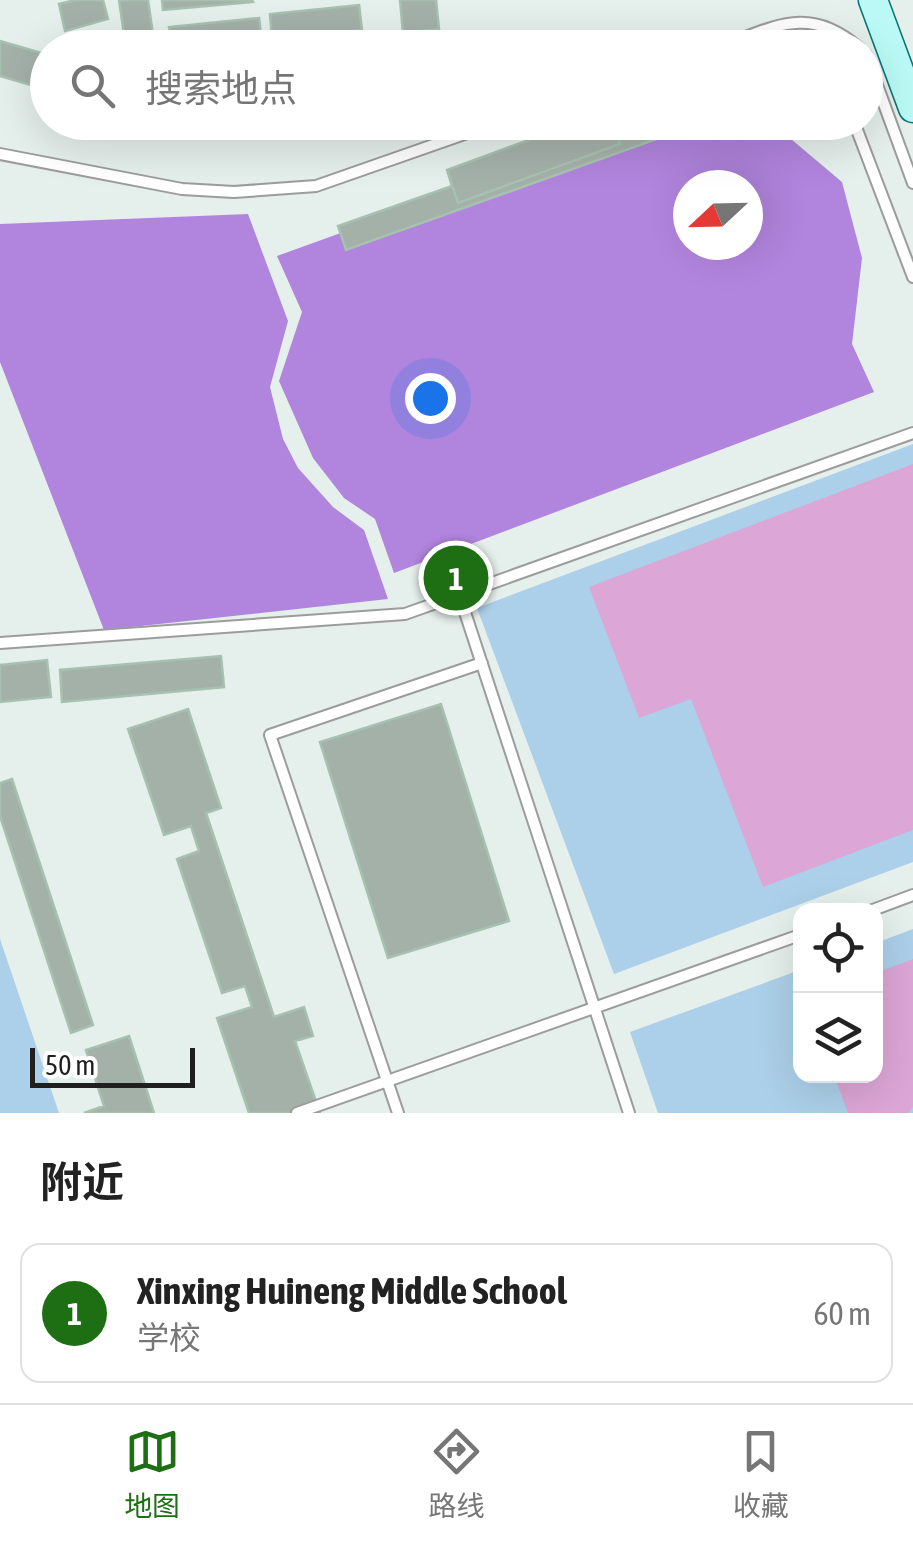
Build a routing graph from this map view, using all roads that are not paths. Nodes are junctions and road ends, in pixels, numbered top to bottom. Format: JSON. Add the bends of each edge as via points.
{"nodes":[{"id":1,"x":873,"y":0,"type":"edge"},
{"id":2,"x":768,"y":30,"type":"edge"},
{"id":3,"x":836,"y":30,"type":"edge"},
{"id":4,"x":883,"y":101,"type":"edge"},
{"id":5,"x":913,"y":108,"type":"edge"},
{"id":6,"x":448,"y":140,"type":"edge"},
{"id":7,"x":861,"y":140,"type":"edge"},
{"id":8,"x":0,"y":154,"type":"edge"},
{"id":9,"x":913,"y":183,"type":"edge"},
{"id":10,"x":913,"y":276,"type":"edge"},
{"id":11,"x":913,"y":433,"type":"edge"},
{"id":12,"x":459,"y":594,"type":"junction"},
{"id":13,"x":0,"y":643,"type":"edge"},
{"id":14,"x":482,"y":663,"type":"junction"},
{"id":15,"x":913,"y":895,"type":"edge"},
{"id":16,"x":883,"y":905,"type":"edge"},
{"id":17,"x":793,"y":937,"type":"edge"},
{"id":18,"x":594,"y":1008,"type":"junction"},
{"id":19,"x":388,"y":1081,"type":"junction"},
{"id":20,"x":297,"y":1113,"type":"edge"},
{"id":21,"x":398,"y":1113,"type":"edge"},
{"id":22,"x":629,"y":1113,"type":"edge"}],
"edges":[{"from":1,"to":5,"type":"street"},
{"from":2,"to":3,"type":"lane","via":[[796,20]]},
{"from":4,"to":9,"type":"lane"},
{"from":6,"to":8,"type":"lane","via":[[316,186],[234,192],[182,190]]},
{"from":7,"to":10,"type":"lane"},
{"from":11,"to":12,"type":"lane"},
{"from":12,"to":13,"type":"lane","via":[[404,614]]},
{"from":12,"to":14,"type":"lane"},
{"from":14,"to":18,"type":"lane"},
{"from":14,"to":19,"type":"lane","via":[[270,735]]},
{"from":15,"to":16,"type":"lane"},
{"from":17,"to":18,"type":"lane"},
{"from":18,"to":19,"type":"lane"},
{"from":18,"to":22,"type":"lane"},
{"from":19,"to":20,"type":"lane"},
{"from":19,"to":21,"type":"lane"}]}
